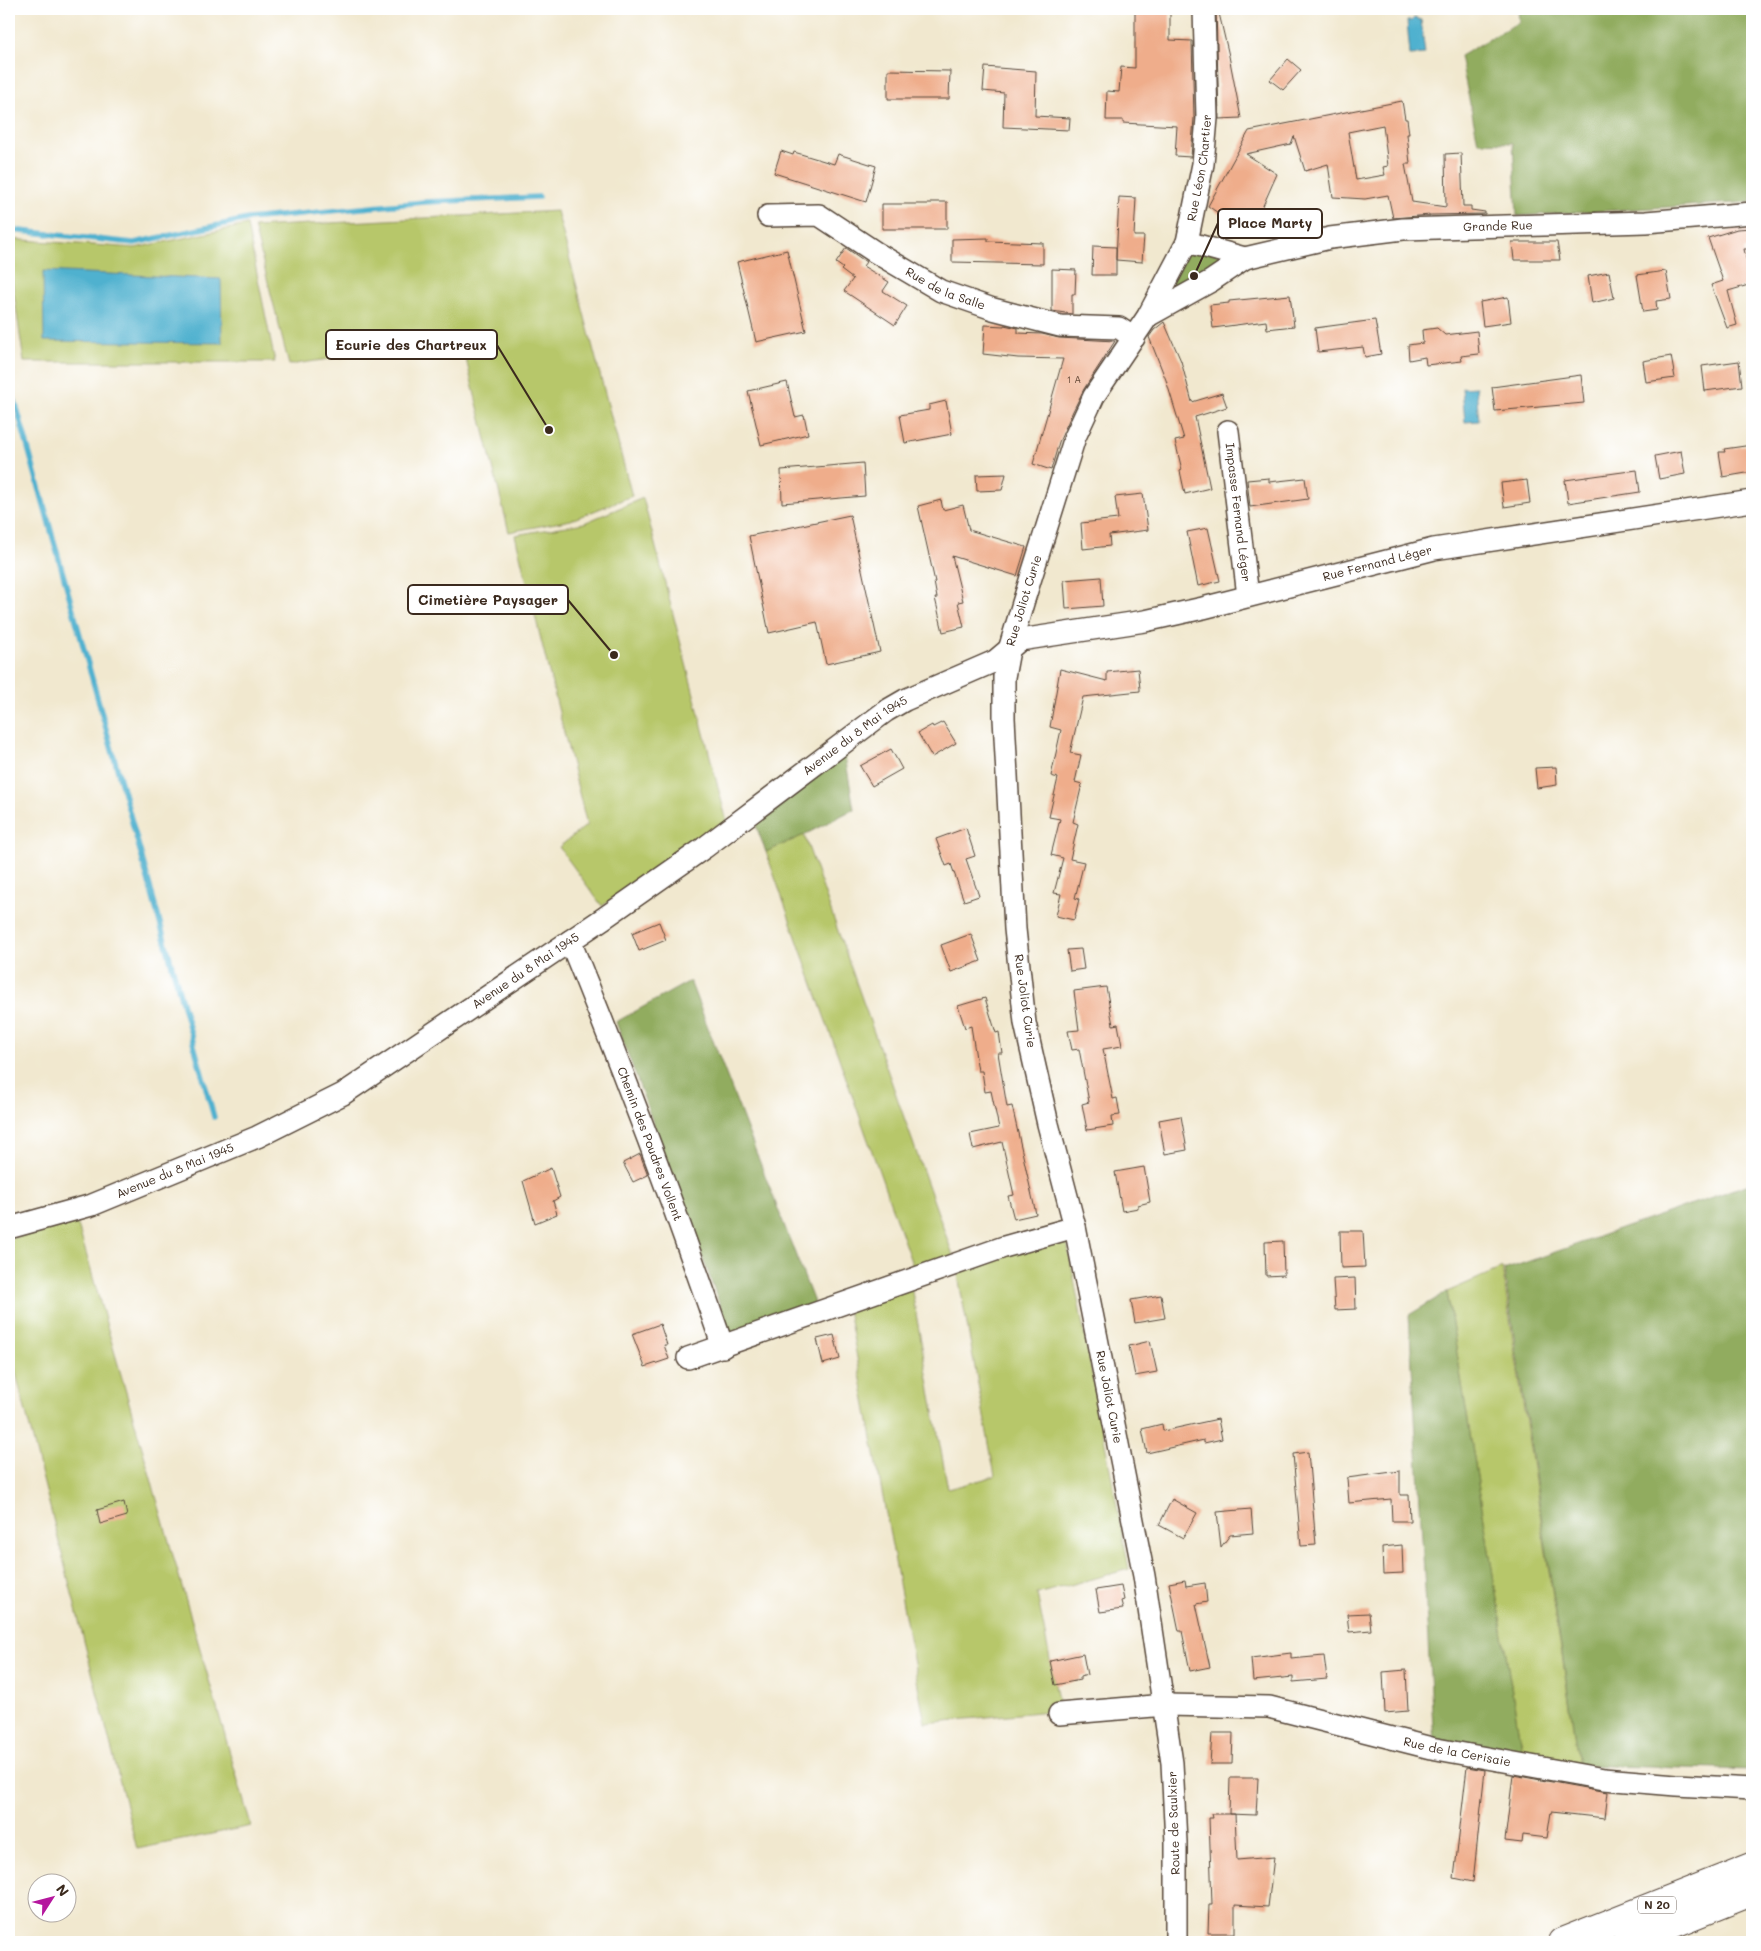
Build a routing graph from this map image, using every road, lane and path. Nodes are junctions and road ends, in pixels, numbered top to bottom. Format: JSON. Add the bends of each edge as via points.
{"nodes":[{"id":1,"x":1204,"y":9,"type":"edge"},
{"id":2,"x":1752,"y":213,"type":"edge"},
{"id":3,"x":768,"y":216,"type":"dead end"},
{"id":4,"x":1187,"y":242,"type":"junction"},
{"id":5,"x":1245,"y":258,"type":"junction"},
{"id":6,"x":1148,"y":316,"type":"junction"},
{"id":7,"x":1134,"y":338,"type":"junction"},
{"id":8,"x":1228,"y":431,"type":"dead end"},
{"id":9,"x":1752,"y":501,"type":"edge"},
{"id":10,"x":1248,"y":596,"type":"junction"},
{"id":11,"x":1009,"y":650,"type":"junction"},
{"id":12,"x":570,"y":941,"type":"junction"},
{"id":13,"x":1075,"y":1227,"type":"junction"},
{"id":14,"x":9,"y":1228,"type":"edge"},
{"id":15,"x":723,"y":1347,"type":"junction"},
{"id":16,"x":688,"y":1358,"type":"dead end"},
{"id":17,"x":1165,"y":1705,"type":"junction"},
{"id":18,"x":1059,"y":1714,"type":"dead end"},
{"id":19,"x":1752,"y":1789,"type":"edge"},
{"id":20,"x":1752,"y":1867,"type":"edge"},
{"id":21,"x":1752,"y":1892,"type":"edge"},
{"id":22,"x":1176,"y":1942,"type":"edge"},
{"id":23,"x":1562,"y":1942,"type":"edge"},
{"id":24,"x":1627,"y":1942,"type":"edge"}],
"edges":[{"from":1,"to":4,"type":"street","name":"Rue Léon Chartier","via":[[1207,118],[1203,164]]},
{"from":2,"to":5,"type":"street","name":"Grande Rue","via":[[1646,222],[1403,229],[1330,238]]},
{"from":3,"to":7,"type":"street","name":"Rue de la Salle","via":[[819,215],[942,291],[993,309],[1060,326],[1119,328]]},
{"from":4,"to":5,"type":"street","name":"Grande Rue"},
{"from":4,"to":6,"type":"street","name":"Rue Léon Chartier"},
{"from":5,"to":6,"type":"street","name":"Grande Rue","via":[[1211,282]]},
{"from":6,"to":7,"type":"street","name":"Rue Joliot Curie"},
{"from":7,"to":11,"type":"street","name":"Rue Joliot Curie","via":[[1094,396],[1075,437]]},
{"from":8,"to":10,"type":"street","name":"Impasse Fernand Léger"},
{"from":9,"to":10,"type":"street","name":"Rue Fernand Léger","via":[[1434,549]]},
{"from":10,"to":11,"type":"street","name":"Rue Fernand Léger","via":[[1146,621],[1020,640]]},
{"from":11,"to":12,"type":"street","name":"Avenue du 8 Mai 1945","via":[[995,661],[886,711],[704,848]]},
{"from":11,"to":13,"type":"street","name":"Rue Joliot Curie","via":[[1004,677],[1004,718],[1015,929],[1025,1024]]},
{"from":12,"to":14,"type":"street","name":"Avenue du 8 Mai 1945","via":[[343,1094],[257,1137],[92,1205]]},
{"from":12,"to":15,"type":"street","name":"Chemin des Poudres Vollent","via":[[686,1240]]},
{"from":13,"to":15,"type":"street","via":[[1004,1248]]},
{"from":13,"to":17,"type":"street","name":"Rue Joliot Curie","via":[[1144,1576]]},
{"from":15,"to":16,"type":"street"},
{"from":17,"to":18,"type":"street","name":"Rue de la Cerisaie"},
{"from":17,"to":19,"type":"street","name":"Rue de la Cerisaie","via":[[1269,1707],[1431,1748],[1604,1779]]},
{"from":17,"to":22,"type":"street","name":"Route de Saulxier","via":[[1176,1842]]},
{"from":20,"to":23,"type":"highway","number":"N 20"},
{"from":21,"to":24,"type":"highway","number":"N 20"}]}
